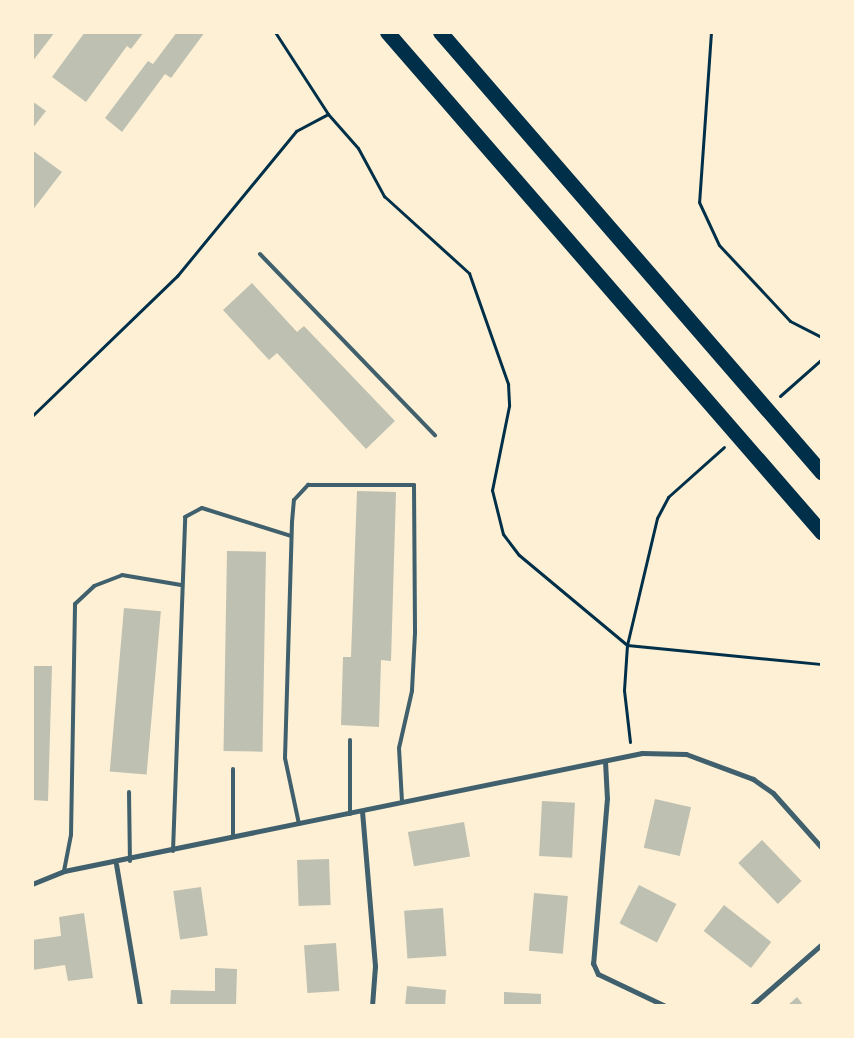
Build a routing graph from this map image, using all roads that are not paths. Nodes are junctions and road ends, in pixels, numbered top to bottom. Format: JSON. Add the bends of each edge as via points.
{"nodes":[{"id":1,"x":387,"y":32,"type":"edge"},
{"id":2,"x":440,"y":32,"type":"edge"},
{"id":3,"x":260,"y":254,"type":"dead end"},
{"id":4,"x":436,"y":435,"type":"dead end"},
{"id":5,"x":822,"y":473,"type":"edge"},
{"id":6,"x":822,"y":533,"type":"edge"},
{"id":7,"x":291,"y":536,"type":"junction"},
{"id":8,"x":181,"y":585,"type":"junction"},
{"id":9,"x":350,"y":740,"type":"dead end"},
{"id":10,"x":605,"y":761,"type":"junction"},
{"id":11,"x":233,"y":769,"type":"dead end"},
{"id":12,"x":129,"y":792,"type":"dead end"},
{"id":13,"x":402,"y":802,"type":"junction"},
{"id":14,"x":362,"y":811,"type":"junction"},
{"id":15,"x":350,"y":814,"type":"junction"},
{"id":16,"x":299,"y":824,"type":"junction"},
{"id":17,"x":233,"y":838,"type":"junction"},
{"id":18,"x":822,"y":848,"type":"edge"},
{"id":19,"x":173,"y":851,"type":"junction"},
{"id":20,"x":130,"y":861,"type":"junction"},
{"id":21,"x":116,"y":864,"type":"junction"},
{"id":22,"x":64,"y":871,"type":"junction"},
{"id":23,"x":32,"y":884,"type":"edge"},
{"id":24,"x":822,"y":944,"type":"edge"},
{"id":25,"x":140,"y":1006,"type":"edge"},
{"id":26,"x":372,"y":1006,"type":"edge"},
{"id":27,"x":666,"y":1006,"type":"edge"},
{"id":28,"x":751,"y":1006,"type":"edge"}],
"edges":[{"from":1,"to":6,"type":"highway"},
{"from":2,"to":5,"type":"highway"},
{"from":3,"to":4,"type":"lane"},
{"from":7,"to":8,"type":"lane","via":[[202,508],[185,517]]},
{"from":7,"to":13,"type":"lane","via":[[294,500],[308,485],[414,485],[415,632],[412,691],[399,748]]},
{"from":7,"to":16,"type":"lane","via":[[285,758]]},
{"from":8,"to":19,"type":"lane"},
{"from":8,"to":22,"type":"lane","via":[[122,575],[94,586],[75,604],[71,834]]},
{"from":9,"to":15,"type":"lane"},
{"from":10,"to":13,"type":"street"},
{"from":10,"to":18,"type":"street","via":[[632,755],[686,754],[753,779],[773,793]]},
{"from":10,"to":27,"type":"street","via":[[607,798],[593,963],[598,974]]},
{"from":11,"to":17,"type":"lane"},
{"from":12,"to":20,"type":"lane"},
{"from":13,"to":14,"type":"street"},
{"from":14,"to":15,"type":"street"},
{"from":14,"to":26,"type":"street","via":[[375,966]]},
{"from":15,"to":16,"type":"street"},
{"from":16,"to":17,"type":"street"},
{"from":17,"to":19,"type":"street"},
{"from":19,"to":20,"type":"street"},
{"from":20,"to":21,"type":"street"},
{"from":21,"to":22,"type":"street"},
{"from":21,"to":25,"type":"street"},
{"from":22,"to":23,"type":"street"},
{"from":24,"to":28,"type":"street"}]}
